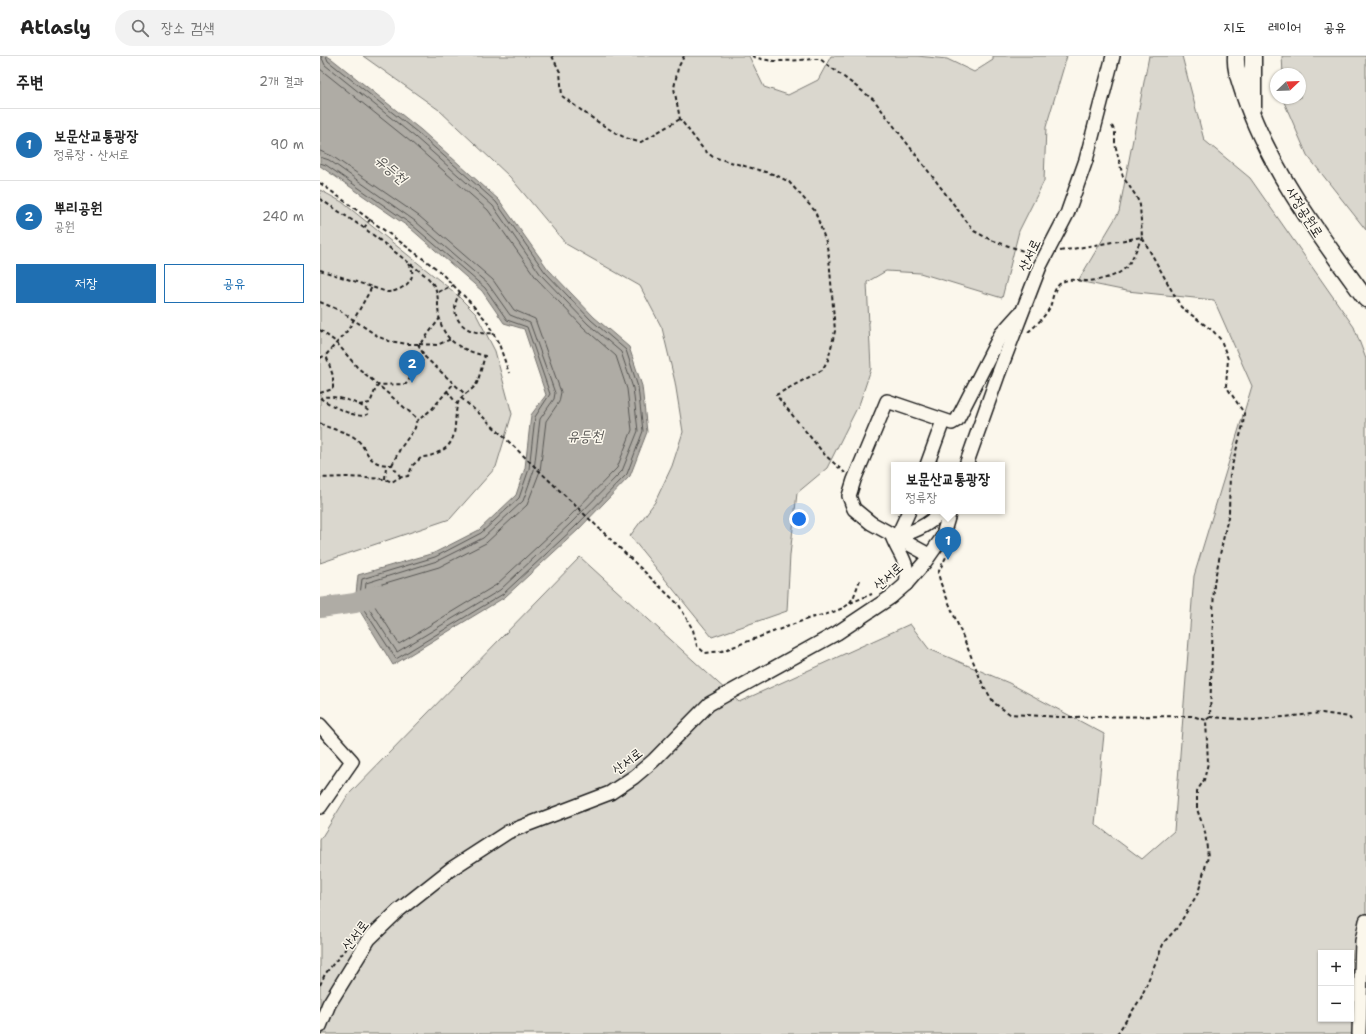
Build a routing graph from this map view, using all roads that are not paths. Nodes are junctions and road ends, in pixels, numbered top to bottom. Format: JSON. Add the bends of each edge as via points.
{"nodes":[{"id":1,"x":1113,"y":56,"type":"edge"},
{"id":2,"x":1253,"y":56,"type":"edge"},
{"id":3,"x":1237,"y":59,"type":"edge"},
{"id":4,"x":1252,"y":119,"type":"junction"},
{"id":5,"x":1366,"y":299,"type":"edge"},
{"id":6,"x":1024,"y":308,"type":"junction"},
{"id":7,"x":943,"y":421,"type":"junction"},
{"id":8,"x":928,"y":462,"type":"edge"},
{"id":9,"x":967,"y":462,"type":"edge"},
{"id":10,"x":907,"y":514,"type":"edge"},
{"id":11,"x":939,"y":514,"type":"edge"},
{"id":12,"x":949,"y":514,"type":"edge"},
{"id":13,"x":895,"y":536,"type":"junction"},
{"id":14,"x":929,"y":555,"type":"junction"},
{"id":15,"x":906,"y":584,"type":"junction"},
{"id":16,"x":320,"y":725,"type":"edge"},
{"id":17,"x":320,"y":807,"type":"edge"},
{"id":18,"x":1366,"y":921,"type":"edge"},
{"id":19,"x":1363,"y":998,"type":"edge"},
{"id":20,"x":320,"y":1026,"type":"edge"},
{"id":21,"x":1359,"y":1034,"type":"edge"}],
"edges":[{"from":1,"to":6,"type":"street","name":"산서로","via":[[1086,160],[1067,214],[1040,266]]},
{"from":2,"to":4,"type":"main road"},
{"from":3,"to":4,"type":"main road","name":"사정공원로"},
{"from":4,"to":5,"type":"main road","name":"사정공원로","via":[[1322,240]]},
{"from":6,"to":7,"type":"street","via":[[1001,334],[957,420],[952,423]]},
{"from":6,"to":9,"type":"street","name":"산서로"},
{"from":7,"to":8,"type":"street"},
{"from":7,"to":13,"type":"street","via":[[887,401],[854,480],[849,496],[854,509],[871,523]]},
{"from":10,"to":13,"type":"street"},
{"from":11,"to":13,"type":"street","via":[[929,523]]},
{"from":12,"to":14,"type":"street","name":"산서로","via":[[942,538]]},
{"from":13,"to":14,"type":"street"},
{"from":13,"to":15,"type":"street","via":[[908,570]]},
{"from":14,"to":15,"type":"street","name":"산서로"},
{"from":15,"to":20,"type":"street","name":"산서로","via":[[837,633],[709,704],[634,778],[610,793],[508,832],[451,869],[399,910],[369,939],[329,1004]]},
{"from":16,"to":17,"type":"street","via":[[352,761]]},
{"from":18,"to":19,"type":"street","via":[[1362,941]]},
{"from":19,"to":21,"type":"street"}]}
